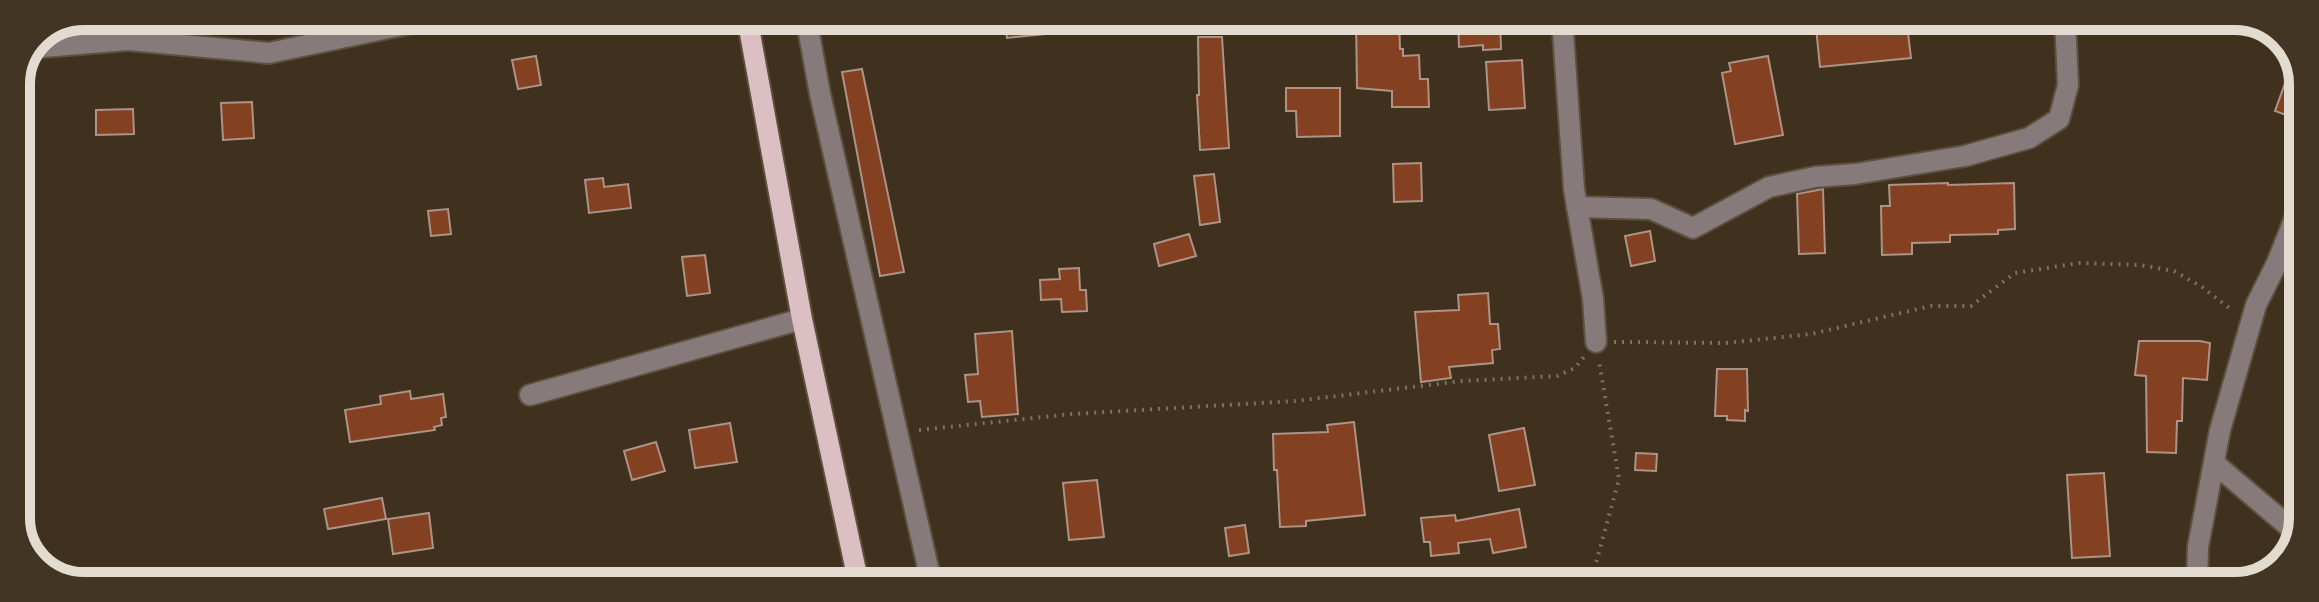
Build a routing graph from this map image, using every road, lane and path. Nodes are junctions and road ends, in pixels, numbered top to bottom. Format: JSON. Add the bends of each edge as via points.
{"nodes":[{"id":1,"x":379,"y":30,"type":"edge"},
{"id":2,"x":749,"y":30,"type":"edge"},
{"id":3,"x":809,"y":30,"type":"edge"},
{"id":4,"x":1563,"y":30,"type":"edge"},
{"id":5,"x":2066,"y":30,"type":"edge"},
{"id":6,"x":45,"y":47,"type":"edge"},
{"id":7,"x":1577,"y":207,"type":"junction"},
{"id":8,"x":2289,"y":233,"type":"edge"},
{"id":9,"x":802,"y":319,"type":"junction"},
{"id":10,"x":1596,"y":342,"type":"joint"},
{"id":11,"x":530,"y":395,"type":"dead end"},
{"id":12,"x":2214,"y":463,"type":"junction"},
{"id":13,"x":2288,"y":526,"type":"edge"},
{"id":14,"x":856,"y":572,"type":"edge"},
{"id":15,"x":929,"y":572,"type":"edge"},
{"id":16,"x":1594,"y":572,"type":"edge"},
{"id":17,"x":2197,"y":572,"type":"edge"}],
"edges":[{"from":1,"to":6,"type":"street","via":[[269,53],[128,40]]},
{"from":2,"to":9,"type":"main road"},
{"from":3,"to":15,"type":"street"},
{"from":4,"to":7,"type":"street"},
{"from":5,"to":7,"type":"street","via":[[2068,85],[2059,119],[2029,138],[1965,156],[1769,187],[1693,228],[1651,209]]},
{"from":7,"to":10,"type":"street"},
{"from":8,"to":12,"type":"street","via":[[2256,305]]},
{"from":9,"to":11,"type":"street"},
{"from":9,"to":14,"type":"main road"},
{"from":10,"to":16,"type":"path","via":[[1619,479]]},
{"from":12,"to":13,"type":"street"},
{"from":12,"to":17,"type":"street"}]}
